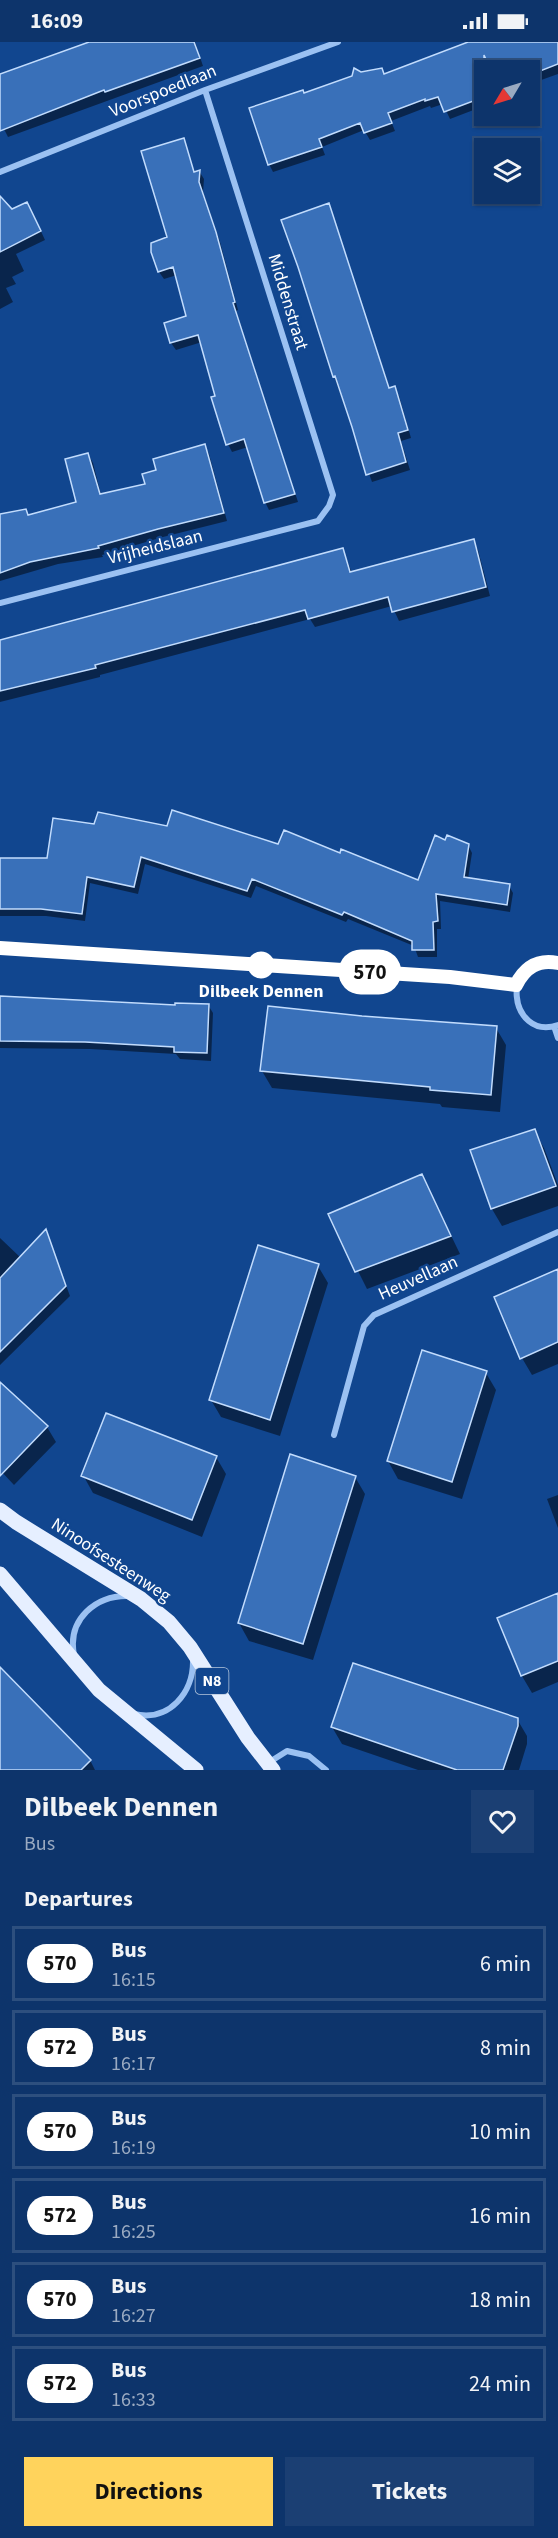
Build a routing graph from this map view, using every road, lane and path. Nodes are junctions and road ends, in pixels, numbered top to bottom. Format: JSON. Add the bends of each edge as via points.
{"nodes":[{"id":1,"x":339,"y":42,"type":"edge"},
{"id":2,"x":206,"y":90,"type":"junction"},
{"id":3,"x":0,"y":172,"type":"edge"},
{"id":4,"x":318,"y":521,"type":"joint"},
{"id":5,"x":0,"y":603,"type":"edge"},
{"id":6,"x":0,"y":948,"type":"edge"},
{"id":7,"x":558,"y":963,"type":"edge"},
{"id":8,"x":516,"y":985,"type":"junction"},
{"id":9,"x":556,"y":1025,"type":"edge"},
{"id":10,"x":558,"y":1038,"type":"edge"},
{"id":11,"x":558,"y":1232,"type":"edge"},
{"id":12,"x":334,"y":1435,"type":"dead end"},
{"id":13,"x":0,"y":1510,"type":"edge"},
{"id":14,"x":0,"y":1574,"type":"edge"},
{"id":15,"x":141,"y":1599,"type":"junction"},
{"id":16,"x":190,"y":1647,"type":"junction"},
{"id":17,"x":76,"y":1664,"type":"junction"},
{"id":18,"x":124,"y":1712,"type":"junction"},
{"id":19,"x":185,"y":1764,"type":"edge"},
{"id":20,"x":271,"y":1766,"type":"edge"},
{"id":21,"x":196,"y":1770,"type":"edge"},
{"id":22,"x":326,"y":1770,"type":"edge"}],
"edges":[{"from":1,"to":2,"type":"street","name":"Voorspoedlaan"},
{"from":2,"to":3,"type":"street","name":"Voorspoedlaan"},
{"from":2,"to":4,"type":"street","name":"Middenstraat","via":[[333,495]]},
{"from":4,"to":5,"type":"street","name":"Vrijheidslaan"},
{"from":6,"to":8,"type":"street","via":[[450,977]]},
{"from":7,"to":8,"type":"street","via":[[538,962],[521,975]]},
{"from":8,"to":9,"type":"street","via":[[520,1011],[541,1026]]},
{"from":9,"to":10,"type":"street"},
{"from":11,"to":12,"type":"street","name":"Heuvellaan","via":[[374,1315],[364,1326]]},
{"from":13,"to":15,"type":"main road","name":"Ninoofsesteenweg","number":"N8"},
{"from":14,"to":17,"type":"main road"},
{"from":15,"to":16,"type":"main road","name":"Ninoofsesteenweg","number":"N8","via":[[169,1622]]},
{"from":15,"to":17,"type":"street","via":[[116,1595],[92,1605],[83,1614],[73,1638]]},
{"from":16,"to":18,"type":"street","via":[[191,1679],[174,1706],[150,1716]]},
{"from":16,"to":20,"type":"main road","name":"Ninoofsesteenweg","number":"N8","via":[[248,1738]]},
{"from":17,"to":18,"type":"main road"},
{"from":18,"to":19,"type":"main road"},
{"from":19,"to":21,"type":"main road"},
{"from":20,"to":22,"type":"street","via":[[287,1750],[309,1756]]}]}
